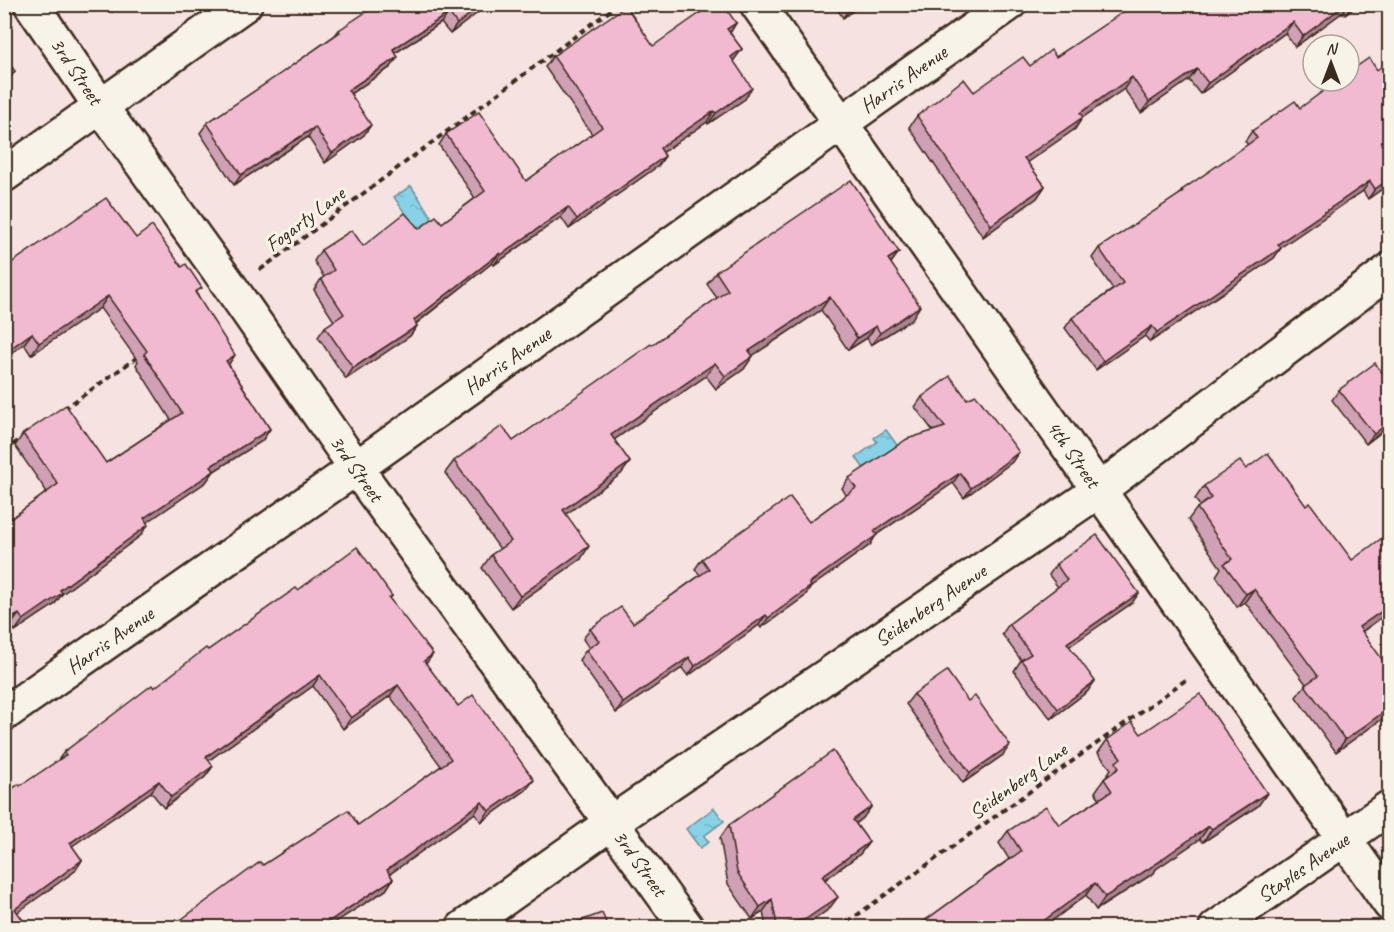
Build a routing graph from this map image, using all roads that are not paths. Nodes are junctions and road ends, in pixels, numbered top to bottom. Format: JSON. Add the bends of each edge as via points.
{"nodes":[{"id":1,"x":31,"y":4,"type":"edge"},
{"id":2,"x":245,"y":4,"type":"edge"},
{"id":3,"x":757,"y":4,"type":"edge"},
{"id":4,"x":1009,"y":4,"type":"edge"},
{"id":5,"x":101,"y":107,"type":"junction"},
{"id":6,"x":841,"y":124,"type":"junction"},
{"id":7,"x":4,"y":175,"type":"edge"},
{"id":8,"x":1389,"y":270,"type":"edge"},
{"id":9,"x":356,"y":468,"type":"junction"},
{"id":10,"x":1098,"y":491,"type":"junction"},
{"id":11,"x":4,"y":714,"type":"edge"},
{"id":12,"x":1389,"y":807,"type":"edge"},
{"id":13,"x":611,"y":823,"type":"junction"},
{"id":14,"x":1343,"y":839,"type":"junction"},
{"id":15,"x":1389,"y":904,"type":"edge"},
{"id":16,"x":463,"y":927,"type":"edge"},
{"id":17,"x":687,"y":927,"type":"edge"},
{"id":18,"x":1216,"y":927,"type":"edge"}],
"edges":[{"from":1,"to":5,"type":"street","name":"3rd Street"},
{"from":2,"to":5,"type":"street"},
{"from":3,"to":6,"type":"street","name":"4th Street"},
{"from":4,"to":6,"type":"street","name":"Harris Avenue"},
{"from":5,"to":7,"type":"street"},
{"from":5,"to":9,"type":"street","name":"3rd Street"},
{"from":6,"to":9,"type":"street","name":"Harris Avenue"},
{"from":6,"to":10,"type":"street","name":"4th Street"},
{"from":8,"to":10,"type":"street","name":"Seidenberg Avenue"},
{"from":9,"to":11,"type":"street","name":"Harris Avenue"},
{"from":9,"to":13,"type":"street","name":"3rd Street"},
{"from":10,"to":13,"type":"street","name":"Seidenberg Avenue"},
{"from":10,"to":14,"type":"street","name":"4th Street"},
{"from":12,"to":14,"type":"street","name":"Staples Avenue"},
{"from":13,"to":16,"type":"street","name":"Seidenberg Avenue"},
{"from":13,"to":17,"type":"street","name":"3rd Street"},
{"from":14,"to":15,"type":"street","name":"4th Street"},
{"from":14,"to":18,"type":"street","name":"Staples Avenue"}]}
